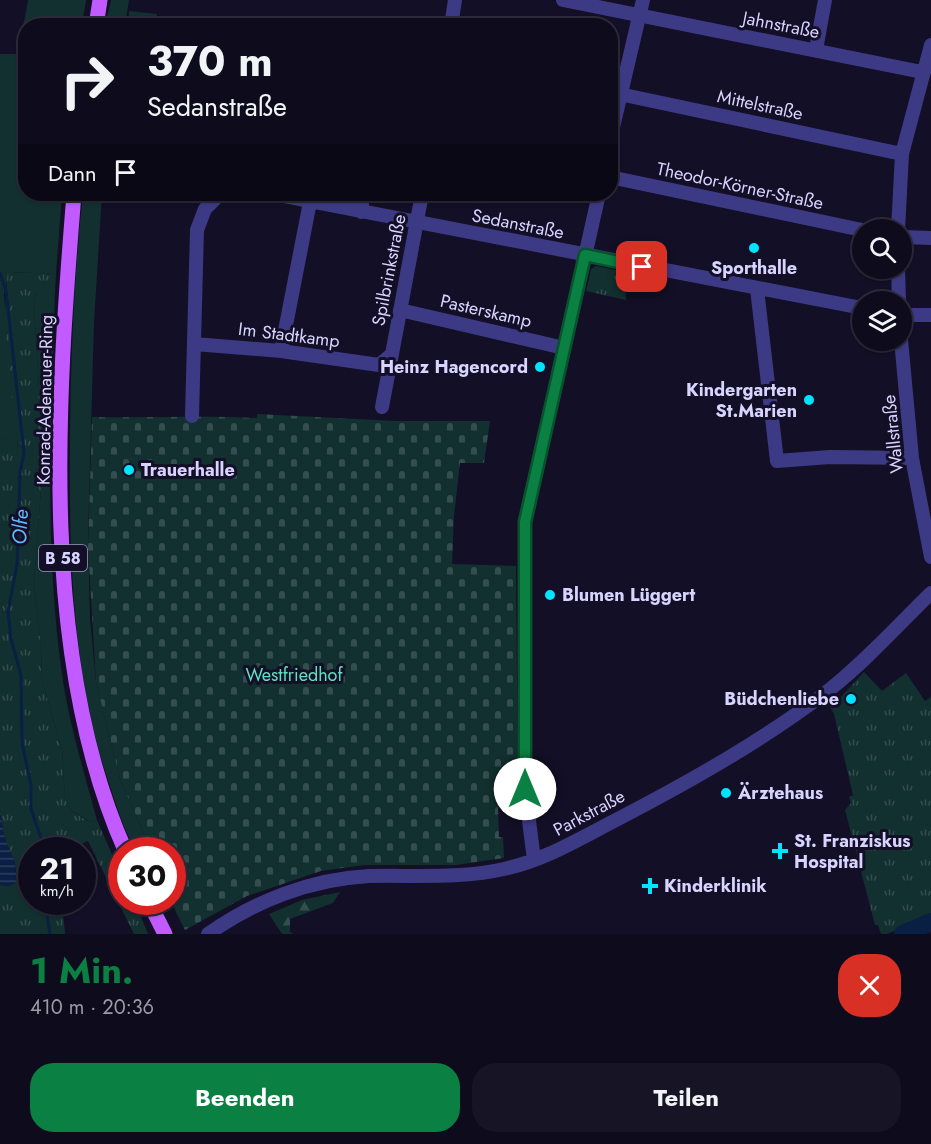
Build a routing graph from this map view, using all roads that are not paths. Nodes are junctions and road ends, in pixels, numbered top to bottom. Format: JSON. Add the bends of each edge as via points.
{"nodes":[{"id":1,"x":100,"y":0,"type":"edge"},
{"id":2,"x":455,"y":0,"type":"edge"},
{"id":3,"x":563,"y":0,"type":"edge"},
{"id":4,"x":643,"y":0,"type":"edge"},
{"id":5,"x":825,"y":0,"type":"edge"},
{"id":6,"x":640,"y":16,"type":"junction"},
{"id":7,"x":97,"y":18,"type":"edge"},
{"id":8,"x":452,"y":18,"type":"edge"},
{"id":9,"x":931,"y":45,"type":"edge"},
{"id":10,"x":816,"y":50,"type":"junction"},
{"id":11,"x":922,"y":72,"type":"junction"},
{"id":12,"x":618,"y":84,"type":"edge"},
{"id":13,"x":618,"y":94,"type":"edge"},
{"id":14,"x":902,"y":154,"type":"junction"},
{"id":15,"x":618,"y":179,"type":"edge"},
{"id":16,"x":74,"y":201,"type":"edge"},
{"id":17,"x":213,"y":201,"type":"edge"},
{"id":18,"x":305,"y":201,"type":"edge"},
{"id":19,"x":362,"y":201,"type":"edge"},
{"id":20,"x":422,"y":201,"type":"edge"},
{"id":21,"x":597,"y":201,"type":"edge"},
{"id":22,"x":310,"y":202,"type":"junction"},
{"id":23,"x":360,"y":212,"type":"junction"},
{"id":24,"x":899,"y":219,"type":"edge"},
{"id":25,"x":417,"y":223,"type":"junction"},
{"id":26,"x":852,"y":228,"type":"edge"},
{"id":27,"x":912,"y":237,"type":"edge"},
{"id":28,"x":931,"y":238,"type":"edge"},
{"id":29,"x":585,"y":255,"type":"junction"},
{"id":30,"x":757,"y":289,"type":"junction"},
{"id":31,"x":852,"y":306,"type":"edge"},
{"id":32,"x":400,"y":310,"type":"junction"},
{"id":33,"x":912,"y":315,"type":"edge"},
{"id":34,"x":931,"y":315,"type":"edge"},
{"id":35,"x":194,"y":344,"type":"junction"},
{"id":36,"x":564,"y":348,"type":"junction"},
{"id":37,"x":281,"y":351,"type":"junction"},
{"id":38,"x":903,"y":351,"type":"edge"},
{"id":39,"x":392,"y":354,"type":"junction"},
{"id":40,"x":379,"y":365,"type":"joint"},
{"id":41,"x":382,"y":407,"type":"dead end"},
{"id":42,"x":192,"y":416,"type":"dead end"},
{"id":43,"x":912,"y":458,"type":"junction"},
{"id":44,"x":931,"y":557,"type":"edge"},
{"id":45,"x":931,"y":593,"type":"edge"},
{"id":46,"x":120,"y":837,"type":"edge"},
{"id":47,"x":534,"y":860,"type":"junction"},
{"id":48,"x":156,"y":915,"type":"edge"},
{"id":49,"x":165,"y":934,"type":"edge"},
{"id":50,"x":208,"y":934,"type":"edge"}],
"edges":[{"from":1,"to":7,"type":"main road"},
{"from":2,"to":8,"type":"street"},
{"from":3,"to":6,"type":"street","name":"Jahnstraße"},
{"from":4,"to":6,"type":"street"},
{"from":5,"to":10,"type":"street"},
{"from":6,"to":10,"type":"street","name":"Jahnstraße"},
{"from":6,"to":12,"type":"street"},
{"from":9,"to":11,"type":"street"},
{"from":10,"to":11,"type":"street","name":"Jahnstraße"},
{"from":11,"to":14,"type":"street"},
{"from":13,"to":14,"type":"street","name":"Mittelstraße"},
{"from":14,"to":24,"type":"street"},
{"from":15,"to":26,"type":"street","name":"Theodor-Körner-Straße"},
{"from":16,"to":46,"type":"main road","name":"Konrad-Adenauer-Ring","number":"B 58","via":[[63,389],[66,602],[74,674],[87,736]]},
{"from":17,"to":35,"type":"street","via":[[205,209],[197,230]]},
{"from":18,"to":22,"type":"street","name":"Sedanstraße"},
{"from":19,"to":23,"type":"street"},
{"from":20,"to":25,"type":"street","name":"Spilbrinkstraße"},
{"from":21,"to":29,"type":"street"},
{"from":22,"to":23,"type":"street","name":"Sedanstraße"},
{"from":22,"to":37,"type":"street"},
{"from":23,"to":25,"type":"street","name":"Sedanstraße"},
{"from":25,"to":29,"type":"street","name":"Sedanstraße"},
{"from":25,"to":32,"type":"street","name":"Spilbrinkstraße"},
{"from":27,"to":28,"type":"street"},
{"from":29,"to":30,"type":"street","name":"Sedanstraße"},
{"from":29,"to":36,"type":"street"},
{"from":30,"to":31,"type":"street","name":"Sedanstraße"},
{"from":30,"to":43,"type":"street","via":[[777,461]]},
{"from":32,"to":36,"type":"street","name":"Pasterskamp"},
{"from":32,"to":39,"type":"street","name":"Spilbrinkstraße"},
{"from":33,"to":34,"type":"street"},
{"from":35,"to":37,"type":"street","name":"Im Stadtkamp"},
{"from":35,"to":42,"type":"street"},
{"from":36,"to":47,"type":"street","via":[[525,522],[525,789]]},
{"from":37,"to":40,"type":"street","name":"Im Stadtkamp"},
{"from":38,"to":43,"type":"street","name":"Wallstraße"},
{"from":39,"to":40,"type":"street","name":"Spilbrinkstraße"},
{"from":39,"to":41,"type":"street","name":"Spilbrinkstraße"},
{"from":43,"to":44,"type":"street","name":"Wallstraße"},
{"from":45,"to":47,"type":"street","name":"Parkstraße","via":[[851,671],[814,701],[645,804],[561,850]]},
{"from":47,"to":50,"type":"street","name":"Parkstraße","via":[[470,875],[366,876],[321,882],[250,907]]},
{"from":48,"to":49,"type":"main road"}]}
